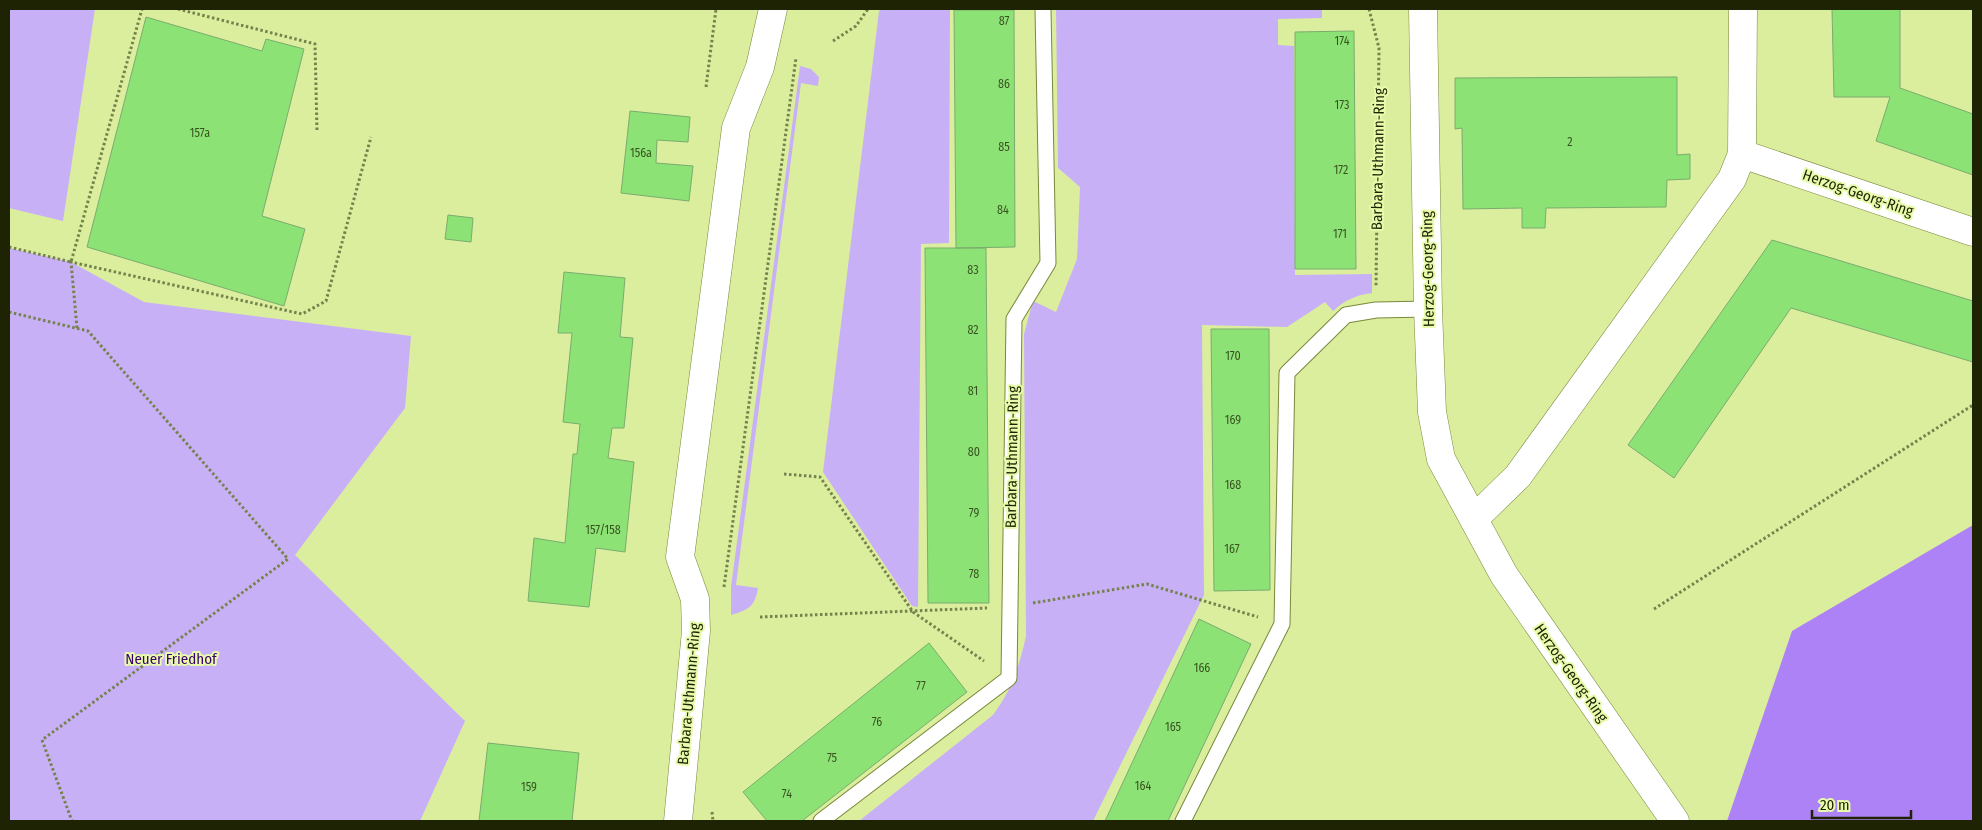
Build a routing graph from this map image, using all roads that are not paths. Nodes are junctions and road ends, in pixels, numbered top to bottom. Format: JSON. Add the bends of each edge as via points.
{"nodes":[{"id":1,"x":773,"y":9,"type":"edge"},
{"id":2,"x":1043,"y":9,"type":"edge"},
{"id":3,"x":1423,"y":9,"type":"edge"},
{"id":4,"x":1743,"y":9,"type":"edge"},
{"id":5,"x":1742,"y":154,"type":"junction"},
{"id":6,"x":1973,"y":232,"type":"edge"},
{"id":7,"x":1428,"y":310,"type":"junction"},
{"id":8,"x":1474,"y":519,"type":"junction"},
{"id":9,"x":678,"y":821,"type":"edge"},
{"id":10,"x":821,"y":821,"type":"edge"},
{"id":11,"x":1183,"y":821,"type":"edge"},
{"id":12,"x":1675,"y":821,"type":"edge"}],
"edges":[{"from":1,"to":9,"type":"street","name":"Barbara-Uthmann-Ring","via":[[760,67],[736,128],[680,557],[695,599],[696,631]]},
{"from":2,"to":10,"type":"lane","name":"Barbara-Uthmann-Ring","via":[[1048,263],[1014,319],[1009,678]]},
{"from":3,"to":7,"type":"street","name":"Herzog-Georg-Ring"},
{"from":4,"to":5,"type":"street"},
{"from":5,"to":6,"type":"street","name":"Herzog-Georg-Ring"},
{"from":5,"to":8,"type":"street","via":[[1732,179],[1518,476]]},
{"from":7,"to":8,"type":"street","name":"Herzog-Georg-Ring","via":[[1432,412],[1441,459]]},
{"from":7,"to":11,"type":"lane","via":[[1376,310],[1346,315],[1287,374],[1282,624]]},
{"from":8,"to":12,"type":"street","name":"Herzog-Georg-Ring","via":[[1514,590]]}]}
